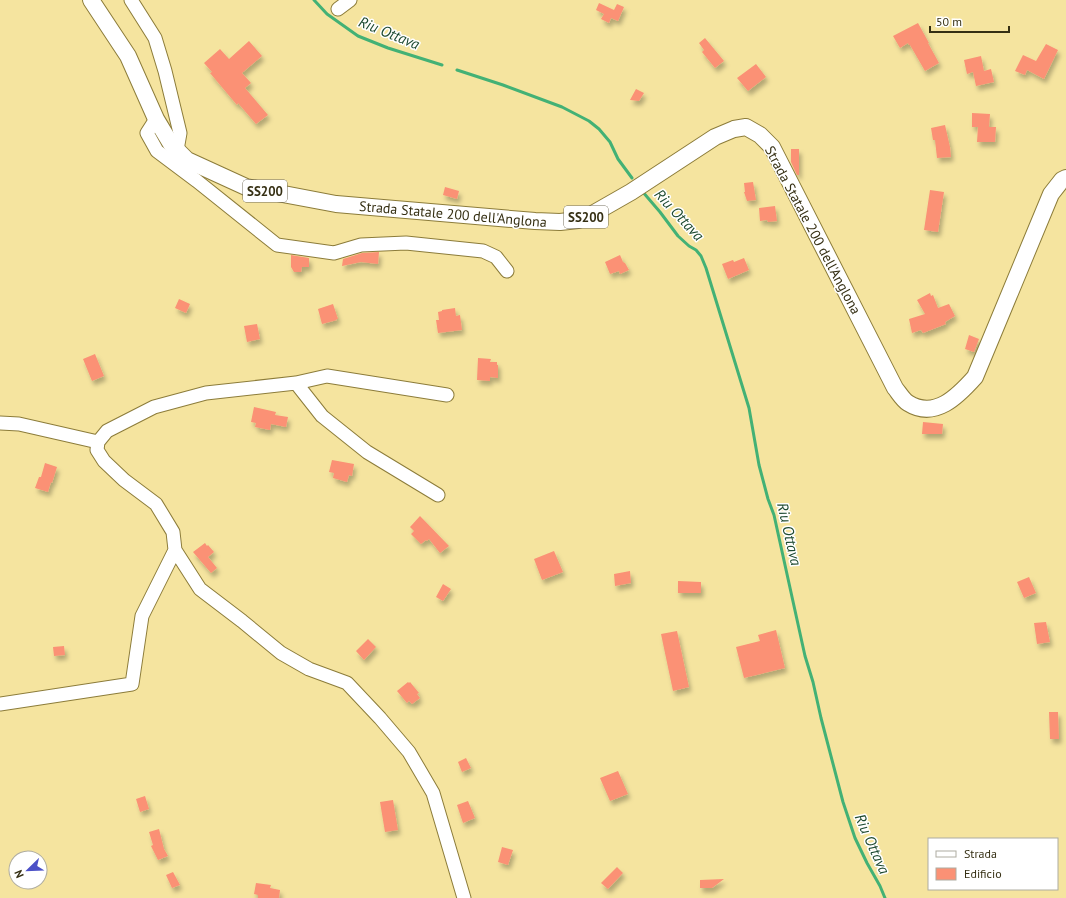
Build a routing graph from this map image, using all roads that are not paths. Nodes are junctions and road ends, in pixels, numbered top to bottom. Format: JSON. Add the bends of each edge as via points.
{"nodes":[{"id":1,"x":92,"y":0,"type":"edge"},
{"id":2,"x":131,"y":0,"type":"edge"},
{"id":3,"x":350,"y":0,"type":"edge"},
{"id":4,"x":338,"y":9,"type":"dead end"},
{"id":5,"x":156,"y":119,"type":"junction"},
{"id":6,"x":177,"y":150,"type":"junction"},
{"id":7,"x":1066,"y":178,"type":"edge"},
{"id":8,"x":507,"y":271,"type":"dead end"},
{"id":9,"x":296,"y":383,"type":"junction"},
{"id":10,"x":447,"y":395,"type":"dead end"},
{"id":11,"x":0,"y":423,"type":"edge"},
{"id":12,"x":98,"y":442,"type":"junction"},
{"id":13,"x":438,"y":495,"type":"dead end"},
{"id":14,"x":175,"y":550,"type":"junction"},
{"id":15,"x":0,"y":704,"type":"edge"},
{"id":16,"x":464,"y":898,"type":"edge"}],
"edges":[{"from":1,"to":5,"type":"main road","name":"Strada Statale 200 dell'Anglona","number":"SS200","via":[[128,56]]},
{"from":2,"to":6,"type":"street","via":[[155,38],[180,133]]},
{"from":3,"to":4,"type":"street"},
{"from":5,"to":6,"type":"main road","name":"Strada Statale 200 dell'Anglona","number":"SS200"},
{"from":5,"to":8,"type":"street","via":[[147,133],[157,151],[277,245],[334,253],[361,245],[406,243],[483,251],[496,257]]},
{"from":6,"to":7,"type":"main road","name":"Strada Statale 200 dell'Anglona","number":"SS200","via":[[187,160],[246,188],[336,204],[560,222],[589,216],[632,192],[715,137],[746,127],[760,134],[772,147],[896,388],[907,402],[920,408],[934,409],[948,403],[975,377],[1051,194]]},
{"from":9,"to":10,"type":"street","via":[[327,376]]},
{"from":9,"to":12,"type":"street","via":[[206,393],[154,407],[107,431]]},
{"from":9,"to":13,"type":"street","via":[[322,416],[367,452]]},
{"from":11,"to":12,"type":"street","via":[[18,424]]},
{"from":12,"to":14,"type":"street","via":[[97,450],[104,461],[156,504],[173,532]]},
{"from":14,"to":15,"type":"street","via":[[142,616],[132,684]]},
{"from":14,"to":16,"type":"street","via":[[200,589],[280,653],[309,669],[347,683],[409,752],[433,793]]}]}
